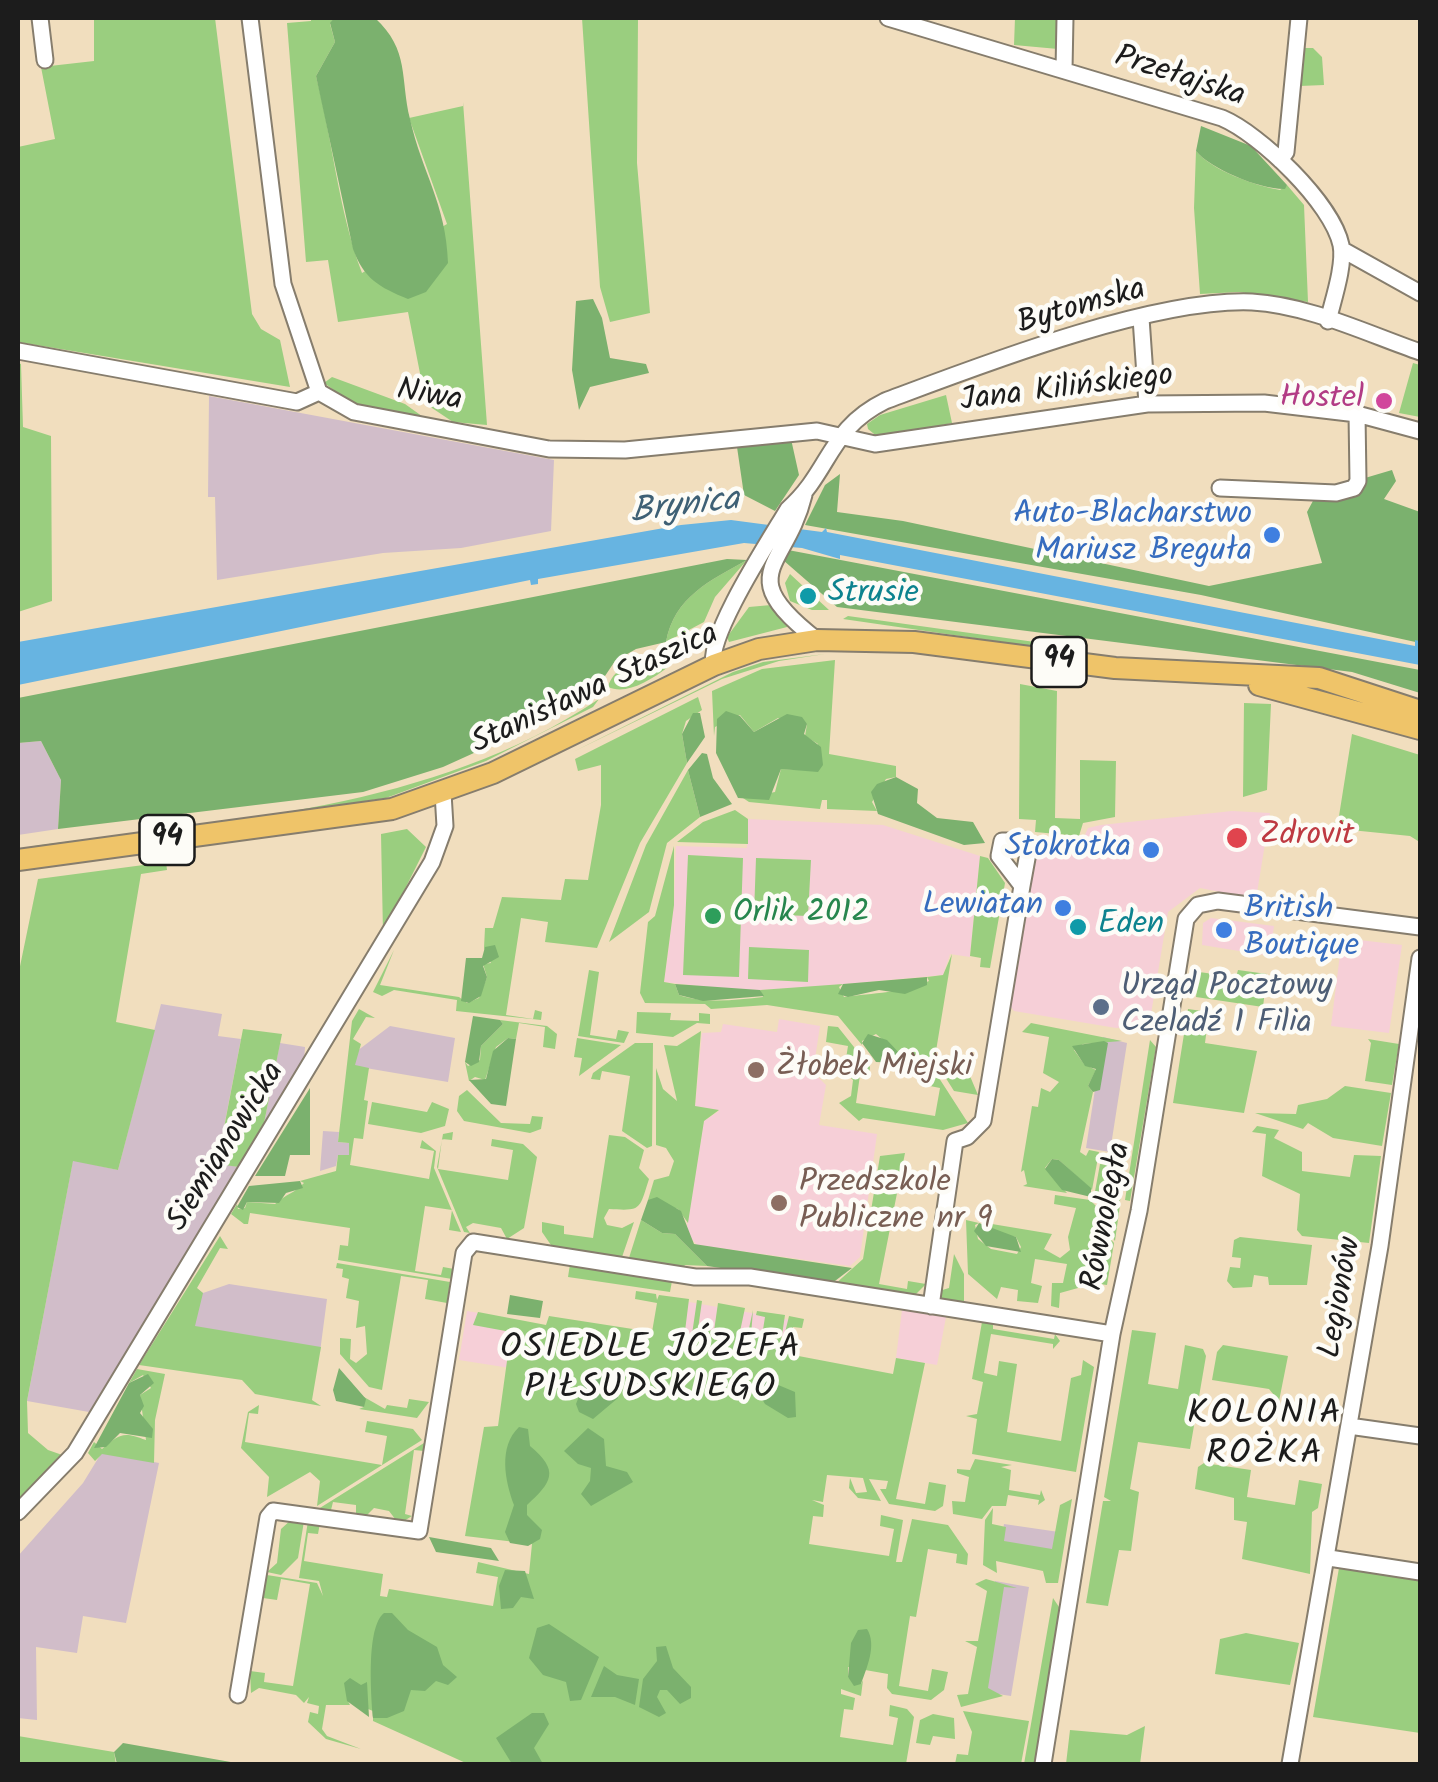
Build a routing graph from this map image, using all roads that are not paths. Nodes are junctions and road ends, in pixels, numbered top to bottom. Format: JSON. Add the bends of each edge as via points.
{"nodes":[{"id":1,"x":40,"y":18,"type":"edge"},
{"id":2,"x":250,"y":18,"type":"edge"},
{"id":3,"x":888,"y":18,"type":"edge"},
{"id":4,"x":1066,"y":18,"type":"edge"},
{"id":5,"x":1299,"y":18,"type":"edge"},
{"id":6,"x":928,"y":23,"type":"edge"},
{"id":7,"x":45,"y":60,"type":"dead end"},
{"id":8,"x":1064,"y":70,"type":"junction"},
{"id":9,"x":1280,"y":160,"type":"junction"},
{"id":10,"x":1343,"y":250,"type":"junction"},
{"id":11,"x":1420,"y":293,"type":"edge"},
{"id":12,"x":1141,"y":318,"type":"junction"},
{"id":13,"x":1328,"y":321,"type":"junction"},
{"id":14,"x":18,"y":351,"type":"edge"},
{"id":15,"x":1420,"y":352,"type":"edge"},
{"id":16,"x":319,"y":392,"type":"junction"},
{"id":17,"x":1147,"y":404,"type":"junction"},
{"id":18,"x":1357,"y":414,"type":"junction"},
{"id":19,"x":1420,"y":431,"type":"edge"},
{"id":20,"x":840,"y":435,"type":"junction"},
{"id":21,"x":1220,"y":488,"type":"dead end"},
{"id":22,"x":766,"y":557,"type":"junction"},
{"id":23,"x":817,"y":640,"type":"junction"},
{"id":24,"x":714,"y":665,"type":"junction"},
{"id":25,"x":1204,"y":672,"type":"junction"},
{"id":26,"x":1420,"y":711,"type":"edge"},
{"id":27,"x":1420,"y":730,"type":"edge"},
{"id":28,"x":443,"y":793,"type":"junction"},
{"id":29,"x":18,"y":860,"type":"edge"},
{"id":30,"x":1022,"y":886,"type":"dead end"},
{"id":31,"x":1420,"y":928,"type":"edge"},
{"id":32,"x":1420,"y":958,"type":"edge"},
{"id":33,"x":931,"y":1306,"type":"junction"},
{"id":34,"x":1112,"y":1334,"type":"junction"},
{"id":35,"x":1349,"y":1426,"type":"junction"},
{"id":36,"x":1420,"y":1436,"type":"edge"},
{"id":37,"x":18,"y":1512,"type":"edge"},
{"id":38,"x":1329,"y":1558,"type":"junction"},
{"id":39,"x":1420,"y":1572,"type":"edge"},
{"id":40,"x":238,"y":1695,"type":"dead end"},
{"id":41,"x":1043,"y":1764,"type":"edge"},
{"id":42,"x":1290,"y":1764,"type":"edge"}],
"edges":[{"from":1,"to":7,"type":"street"},
{"from":2,"to":16,"type":"street","via":[[282,284]]},
{"from":3,"to":6,"type":"street","name":"Przełajska"},
{"from":4,"to":8,"type":"street"},
{"from":5,"to":9,"type":"street"},
{"from":6,"to":8,"type":"street","name":"Przełajska"},
{"from":8,"to":9,"type":"street","name":"Przełajska","via":[[1237,124]]},
{"from":9,"to":10,"type":"street","name":"Przełajska","via":[[1332,224]]},
{"from":10,"to":11,"type":"street"},
{"from":10,"to":13,"type":"street"},
{"from":12,"to":13,"type":"street","name":"Bytomska","via":[[1252,302]]},
{"from":12,"to":17,"type":"street"},
{"from":12,"to":20,"type":"street","name":"Bytomska","via":[[885,401],[854,418]]},
{"from":13,"to":15,"type":"street","name":"Bytomska"},
{"from":14,"to":16,"type":"street","via":[[297,402]]},
{"from":16,"to":20,"type":"street","name":"Niwa","via":[[354,412],[549,449],[624,450],[793,432]]},
{"from":17,"to":18,"type":"street","name":"Jana Kilińskiego","via":[[1264,402]]},
{"from":17,"to":20,"type":"street","name":"Jana Kilińskiego","via":[[876,444]]},
{"from":18,"to":19,"type":"street","name":"Jana Kilińskiego"},
{"from":18,"to":21,"type":"street","via":[[1354,488]]},
{"from":20,"to":22,"type":"street","name":"Bytomska"},
{"from":22,"to":23,"type":"street","via":[[775,599]]},
{"from":22,"to":24,"type":"street","name":"Bytomska","via":[[712,650]]},
{"from":23,"to":24,"type":"main road","name":"Stanisława Staszica","number":"94"},
{"from":23,"to":25,"type":"main road","name":"Stanisława Staszica","number":"94","via":[[914,642],[1077,664]]},
{"from":24,"to":28,"type":"main road","name":"Stanisława Staszica","number":"94"},
{"from":25,"to":26,"type":"main road","name":"Stanisława Staszica","number":"94","via":[[1319,678]]},
{"from":25,"to":27,"type":"main road","name":"Stanisława Staszica","number":"94"},
{"from":28,"to":29,"type":"main road","name":"Stanisława Staszica","number":"94","via":[[317,822]]},
{"from":28,"to":37,"type":"street","name":"Siemianowicka","via":[[445,826],[432,862],[366,979],[75,1453]]},
{"from":30,"to":33,"type":"street","via":[[983,1121],[955,1142]]},
{"from":31,"to":34,"type":"street","name":"Równoległa","via":[[1218,901],[1198,905],[1186,919]]},
{"from":32,"to":35,"type":"street","name":"Legionów"},
{"from":33,"to":34,"type":"street"},
{"from":33,"to":40,"type":"street","via":[[469,1244],[418,1531],[273,1511]]},
{"from":34,"to":41,"type":"street","name":"Równoległa"},
{"from":35,"to":36,"type":"street"},
{"from":35,"to":38,"type":"street","name":"Legionów"},
{"from":38,"to":39,"type":"street"},
{"from":38,"to":42,"type":"street","name":"Legionów"}]}
